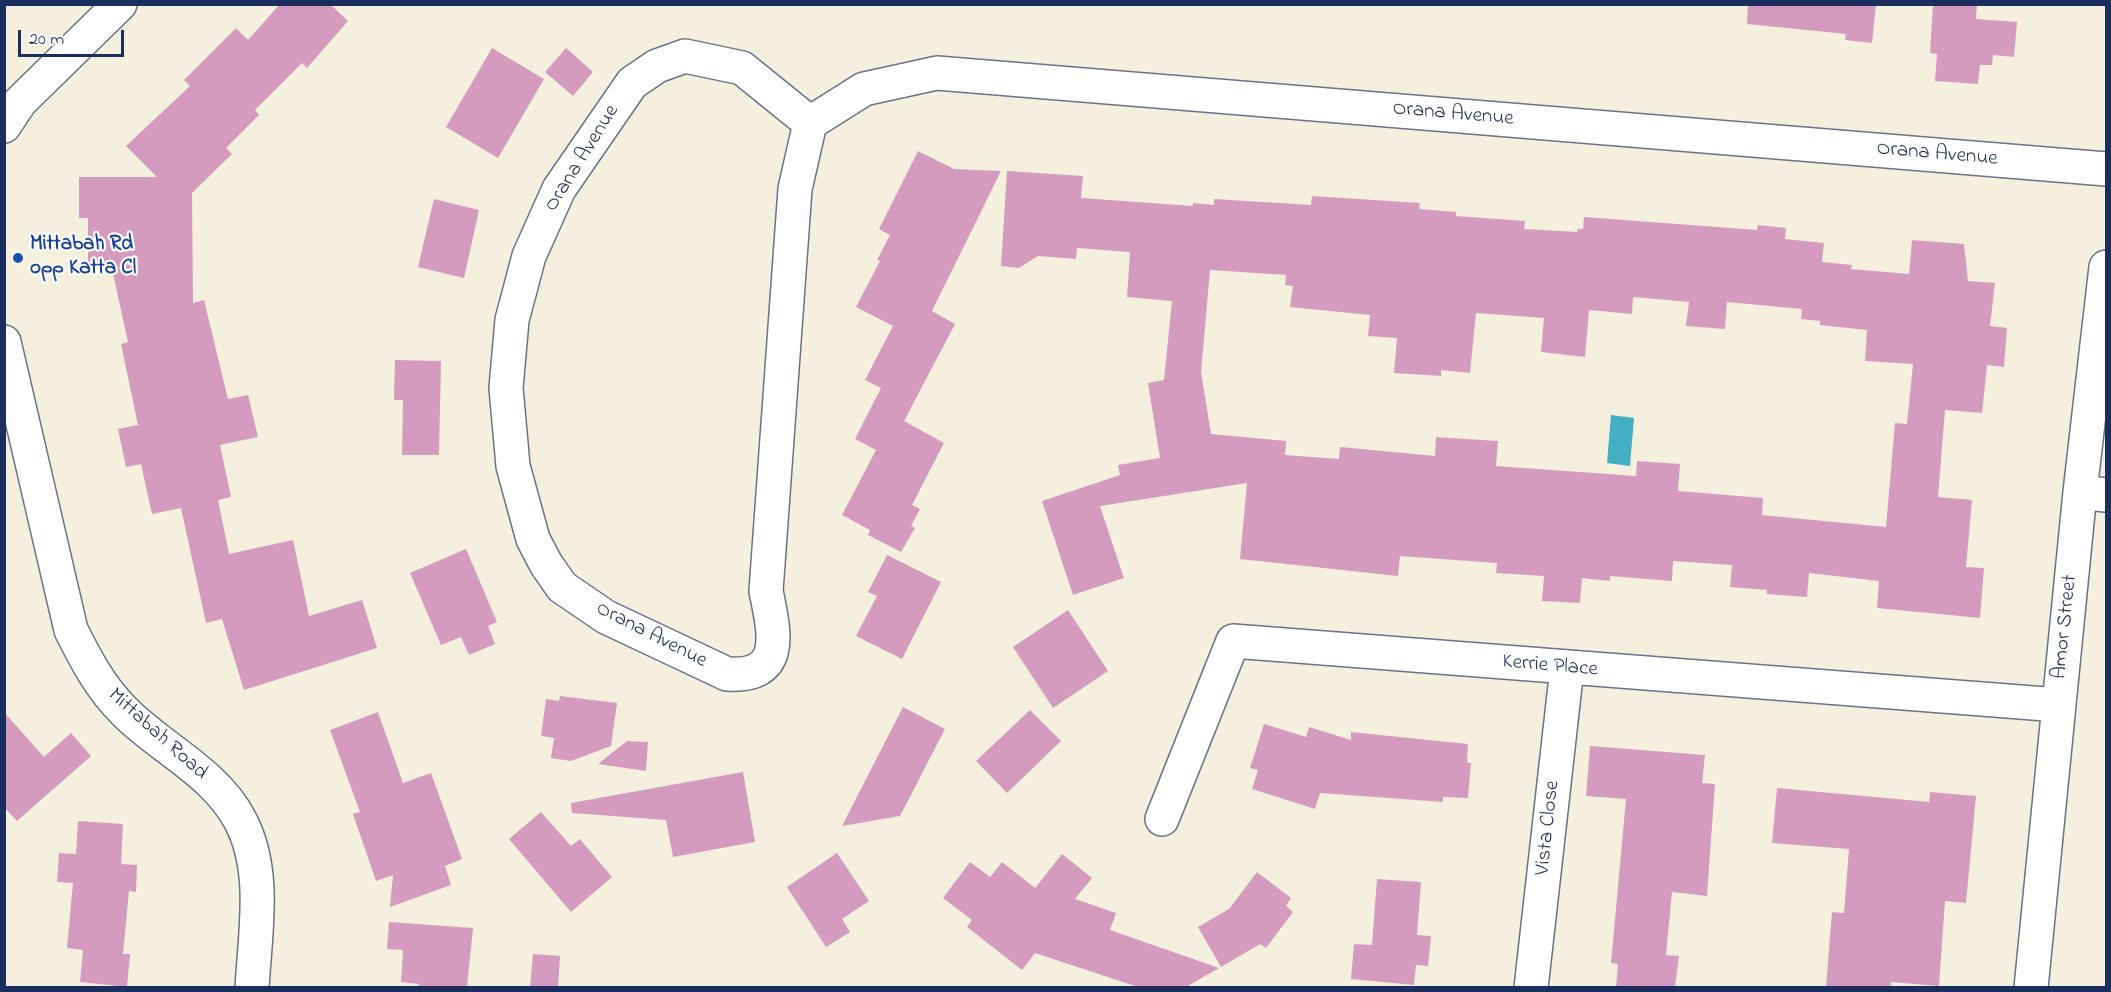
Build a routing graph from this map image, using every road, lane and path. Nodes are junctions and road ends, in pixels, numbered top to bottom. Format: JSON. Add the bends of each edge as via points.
{"nodes":[{"id":1,"x":120,"y":4,"type":"edge"},
{"id":2,"x":810,"y":123,"type":"junction"},
{"id":3,"x":4,"y":126,"type":"edge"},
{"id":4,"x":2106,"y":169,"type":"edge"},
{"id":5,"x":2106,"y":267,"type":"edge"},
{"id":6,"x":4,"y":342,"type":"edge"},
{"id":7,"x":2093,"y":494,"type":"edge"},
{"id":8,"x":1567,"y":668,"type":"junction"},
{"id":9,"x":2059,"y":705,"type":"junction"},
{"id":10,"x":1162,"y":819,"type":"dead end"},
{"id":11,"x":252,"y":987,"type":"edge"},
{"id":12,"x":1531,"y":987,"type":"edge"},
{"id":13,"x":2031,"y":987,"type":"edge"}],
"edges":[{"from":1,"to":3,"type":"street","via":[[21,102]]},
{"from":2,"to":2,"type":"street","name":"Orana Avenue","via":[[795,189],[766,591],[775,634],[769,659],[756,672],[727,674],[606,617],[562,587],[546,564],[533,539],[513,466],[506,388],[512,320],[529,256],[559,189],[632,83],[685,56],[742,68]]},
{"from":2,"to":4,"type":"street","name":"Orana Avenue","via":[[864,89],[937,73]]},
{"from":5,"to":7,"type":"street","name":"Amor Street"},
{"from":6,"to":11,"type":"street","name":"Mittabah Road","via":[[71,630],[92,673],[124,711],[219,791],[240,821],[251,851],[257,887]]},
{"from":7,"to":9,"type":"street","name":"Amor Street"},
{"from":8,"to":9,"type":"street","name":"Kerrie Place"},
{"from":8,"to":10,"type":"street","name":"Kerrie Place","via":[[1233,641]]},
{"from":8,"to":12,"type":"street","name":"Vista Close"},
{"from":9,"to":13,"type":"street","name":"Amor Street"}]}
